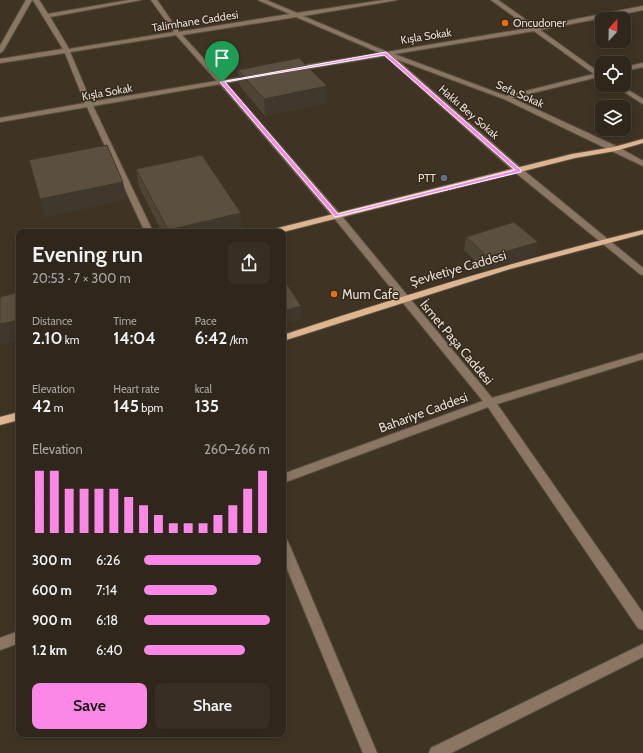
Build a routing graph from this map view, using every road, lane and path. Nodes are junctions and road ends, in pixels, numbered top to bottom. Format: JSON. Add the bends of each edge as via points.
{"nodes":[{"id":1,"x":29,"y":0,"type":"edge"},
{"id":2,"x":36,"y":0,"type":"edge"},
{"id":3,"x":138,"y":0,"type":"edge"},
{"id":4,"x":154,"y":0,"type":"edge"},
{"id":5,"x":261,"y":0,"type":"edge"},
{"id":6,"x":394,"y":0,"type":"edge"},
{"id":7,"x":494,"y":0,"type":"edge"},
{"id":8,"x":643,"y":8,"type":"edge"},
{"id":9,"x":292,"y":14,"type":"junction"},
{"id":10,"x":48,"y":16,"type":"junction"},
{"id":11,"x":535,"y":29,"type":"junction"},
{"id":12,"x":178,"y":34,"type":"junction"},
{"id":13,"x":67,"y":51,"type":"junction"},
{"id":14,"x":0,"y":52,"type":"edge"},
{"id":15,"x":385,"y":53,"type":"junction"},
{"id":16,"x":0,"y":60,"type":"edge"},
{"id":17,"x":643,"y":65,"type":"edge"},
{"id":18,"x":631,"y":68,"type":"edge"},
{"id":19,"x":284,"y":71,"type":"edge"},
{"id":20,"x":595,"y":71,"type":"edge"},
{"id":21,"x":261,"y":75,"type":"edge"},
{"id":22,"x":595,"y":76,"type":"edge"},
{"id":23,"x":222,"y":82,"type":"junction"},
{"id":24,"x":627,"y":92,"type":"edge"},
{"id":25,"x":506,"y":98,"type":"junction"},
{"id":26,"x":643,"y":102,"type":"edge"},
{"id":27,"x":89,"y":105,"type":"junction"},
{"id":28,"x":0,"y":120,"type":"edge"},
{"id":29,"x":643,"y":141,"type":"edge"},
{"id":30,"x":615,"y":149,"type":"junction"},
{"id":31,"x":643,"y":164,"type":"edge"},
{"id":32,"x":519,"y":171,"type":"junction"},
{"id":33,"x":337,"y":216,"type":"junction"},
{"id":34,"x":149,"y":229,"type":"edge"},
{"id":35,"x":285,"y":229,"type":"edge"},
{"id":36,"x":643,"y":232,"type":"edge"},
{"id":37,"x":604,"y":241,"type":"junction"},
{"id":38,"x":643,"y":272,"type":"edge"},
{"id":39,"x":404,"y":298,"type":"junction"},
{"id":40,"x":286,"y":337,"type":"edge"},
{"id":41,"x":643,"y":356,"type":"edge"},
{"id":42,"x":490,"y":402,"type":"junction"},
{"id":43,"x":16,"y":417,"type":"edge"},
{"id":44,"x":0,"y":421,"type":"edge"},
{"id":45,"x":286,"y":478,"type":"edge"},
{"id":46,"x":286,"y":551,"type":"edge"},
{"id":47,"x":643,"y":624,"type":"edge"},
{"id":48,"x":16,"y":637,"type":"edge"},
{"id":49,"x":0,"y":644,"type":"edge"},
{"id":50,"x":643,"y":650,"type":"edge"},
{"id":51,"x":370,"y":753,"type":"edge"},
{"id":52,"x":436,"y":753,"type":"edge"}],
"edges":[{"from":1,"to":14,"type":"street"},
{"from":2,"to":10,"type":"street"},
{"from":3,"to":10,"type":"street"},
{"from":4,"to":12,"type":"street","name":"İsmet Paşa Caddesi"},
{"from":5,"to":9,"type":"street","name":"Hakkı Bey Sokak"},
{"from":6,"to":9,"type":"street","name":"Talimhane Caddesi"},
{"from":7,"to":11,"type":"street"},
{"from":8,"to":11,"type":"street","name":"Kışla Sokak"},
{"from":9,"to":12,"type":"street","name":"Talimhane Caddesi"},
{"from":9,"to":15,"type":"street","name":"Hakkı Bey Sokak"},
{"from":10,"to":13,"type":"street"},
{"from":11,"to":15,"type":"street","name":"Kışla Sokak"},
{"from":11,"to":20,"type":"street"},
{"from":12,"to":13,"type":"street","name":"Talimhane Caddesi"},
{"from":12,"to":23,"type":"street","name":"İsmet Paşa Caddesi"},
{"from":13,"to":16,"type":"street","name":"Talimhane Caddesi"},
{"from":13,"to":27,"type":"street"},
{"from":15,"to":19,"type":"street","name":"Kışla Sokak"},
{"from":15,"to":25,"type":"street","name":"Sefa Sokak"},
{"from":15,"to":32,"type":"street","name":"Hakkı Bey Sokak"},
{"from":17,"to":18,"type":"street"},
{"from":21,"to":23,"type":"street","name":"Kışla Sokak"},
{"from":22,"to":25,"type":"street"},
{"from":23,"to":27,"type":"street","name":"Kışla Sokak"},
{"from":23,"to":33,"type":"street","name":"İsmet Paşa Caddesi"},
{"from":24,"to":26,"type":"street"},
{"from":25,"to":30,"type":"street","name":"Sefa Sokak"},
{"from":27,"to":28,"type":"street","name":"Kışla Sokak"},
{"from":27,"to":34,"type":"street"},
{"from":29,"to":30,"type":"main road"},
{"from":30,"to":31,"type":"street","name":"Sefa Sokak"},
{"from":30,"to":32,"type":"main road","via":[[575,156]]},
{"from":32,"to":33,"type":"main road"},
{"from":32,"to":37,"type":"street","name":"Hakkı Bey Sokak"},
{"from":33,"to":35,"type":"main road"},
{"from":33,"to":39,"type":"street","name":"İsmet Paşa Caddesi"},
{"from":36,"to":37,"type":"main road","name":"Şevketiye Caddesi"},
{"from":37,"to":38,"type":"street","name":"Hakkı Bey Sokak"},
{"from":37,"to":39,"type":"main road","name":"Şevketiye Caddesi"},
{"from":39,"to":40,"type":"main road","name":"Şevketiye Caddesi"},
{"from":39,"to":42,"type":"street","name":"İsmet Paşa Caddesi"},
{"from":41,"to":42,"type":"street","name":"Bahariye Caddesi"},
{"from":42,"to":45,"type":"street","name":"Bahariye Caddesi"},
{"from":42,"to":47,"type":"street","name":"İsmet Paşa Caddesi"},
{"from":43,"to":44,"type":"main road"},
{"from":46,"to":51,"type":"street"},
{"from":48,"to":49,"type":"street"},
{"from":50,"to":52,"type":"street"}]}
